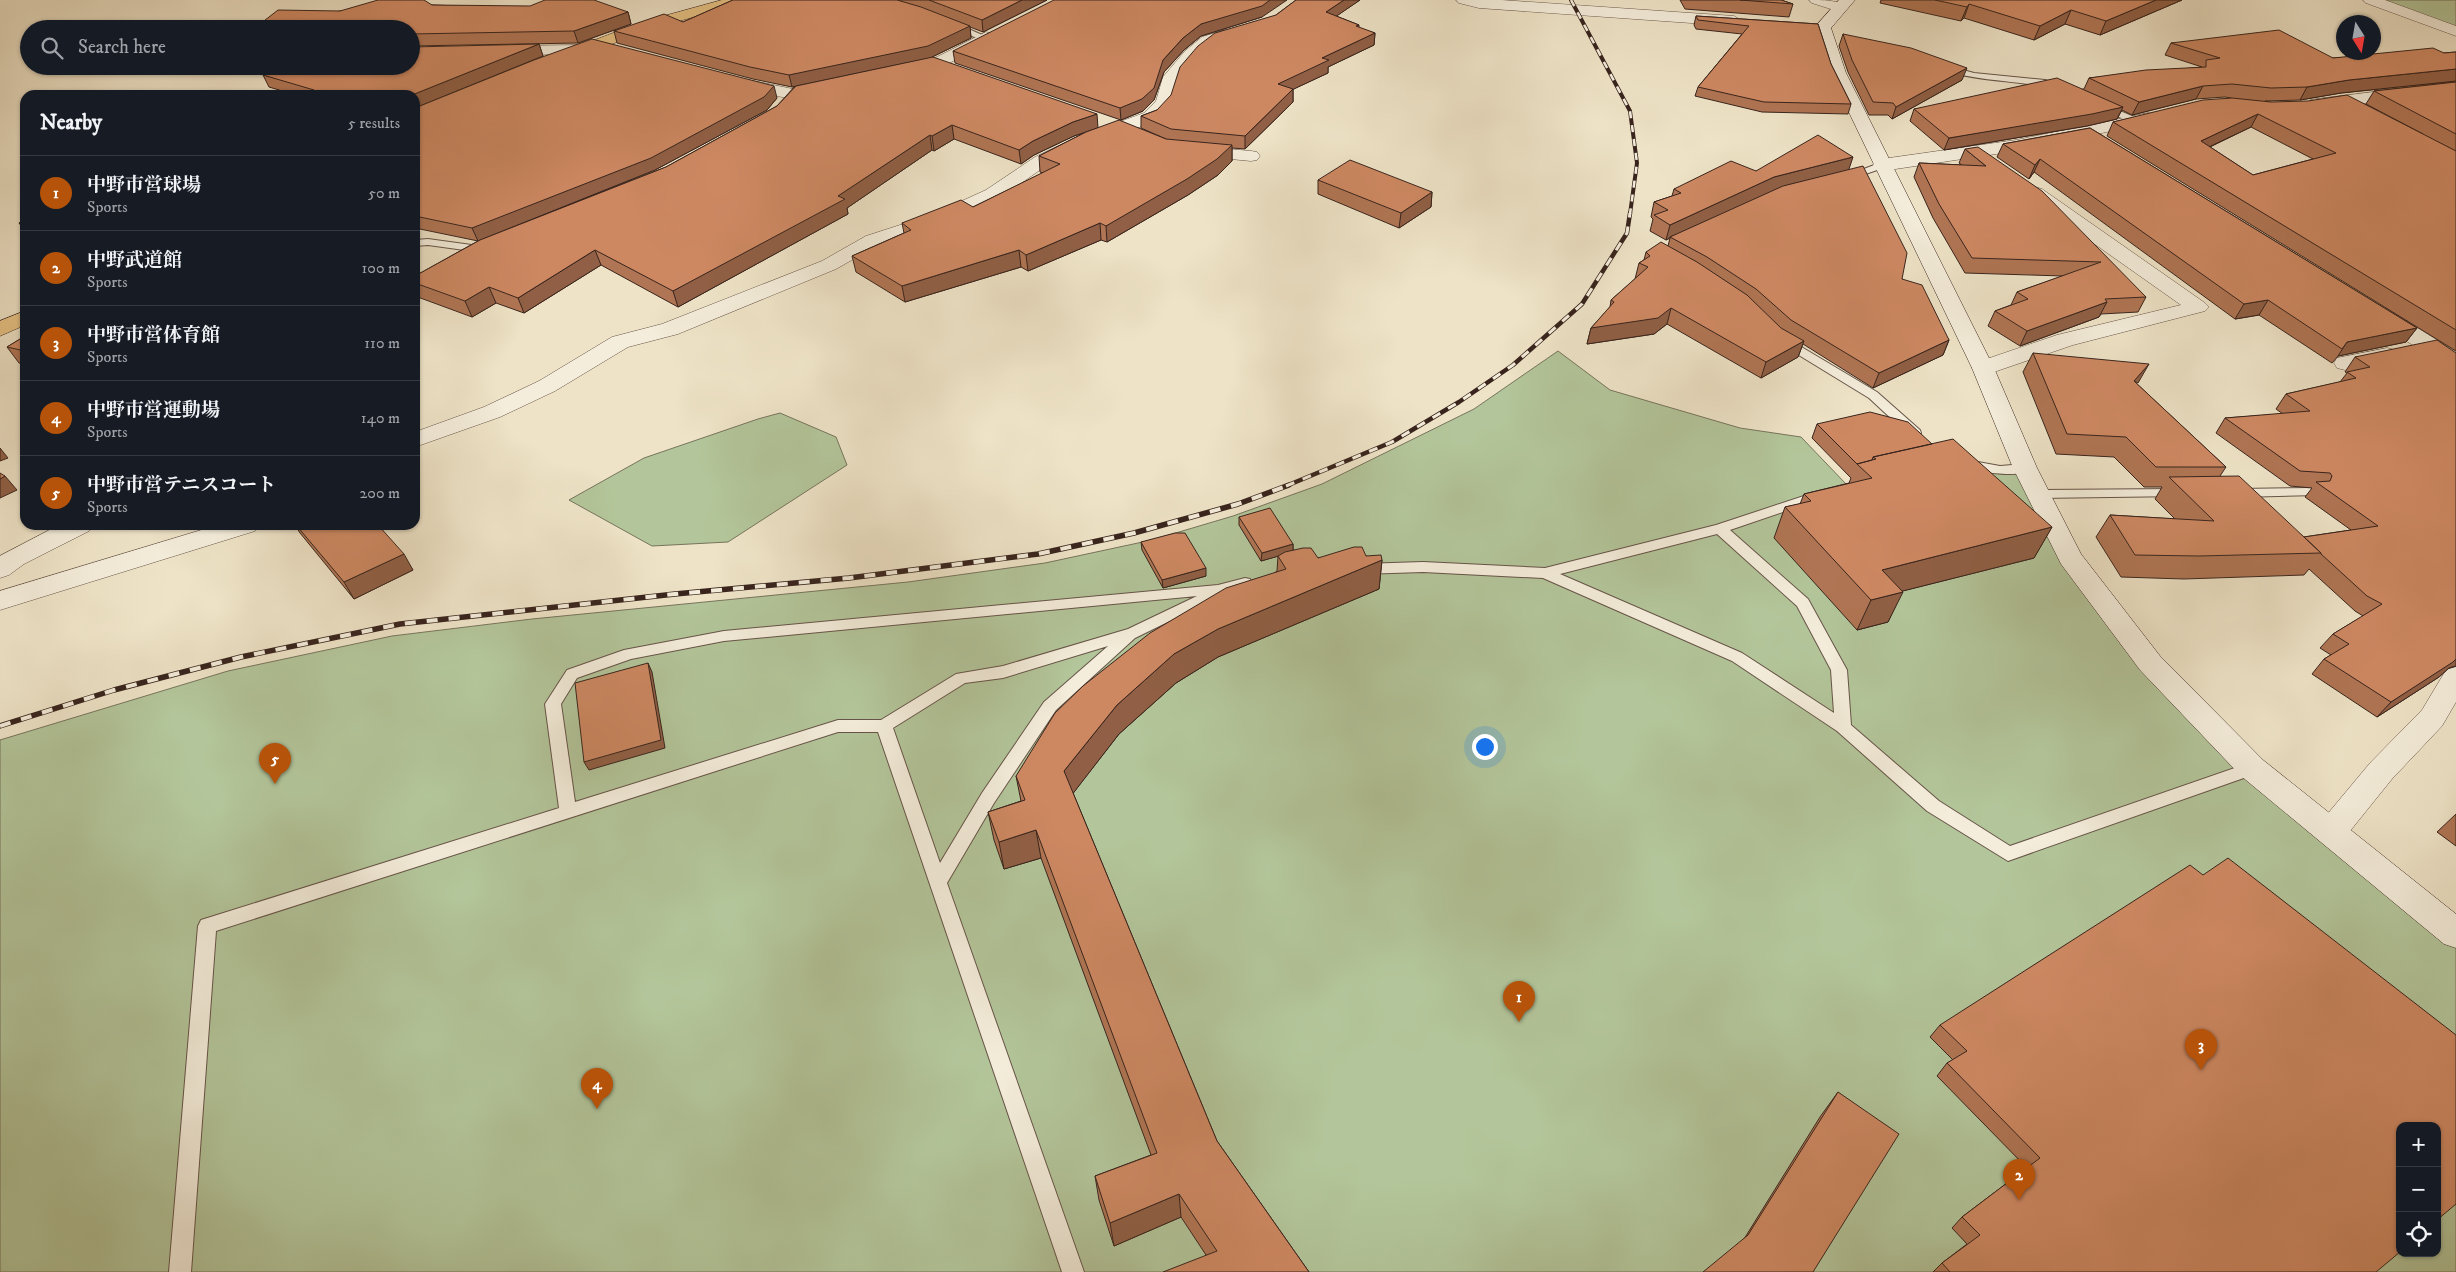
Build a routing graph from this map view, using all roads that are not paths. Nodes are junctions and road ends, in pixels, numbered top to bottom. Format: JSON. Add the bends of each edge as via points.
{"nodes":[{"id":1,"x":739,"y":0,"type":"edge"},
{"id":2,"x":1464,"y":0,"type":"edge"},
{"id":3,"x":2371,"y":0,"type":"edge"},
{"id":4,"x":1835,"y":2,"type":"edge"},
{"id":5,"x":943,"y":21,"type":"edge"},
{"id":6,"x":1749,"y":22,"type":"edge"},
{"id":7,"x":1002,"y":30,"type":"edge"},
{"id":8,"x":1243,"y":30,"type":"edge"},
{"id":9,"x":2456,"y":31,"type":"edge"},
{"id":10,"x":985,"y":38,"type":"junction"},
{"id":11,"x":590,"y":47,"type":"junction"},
{"id":12,"x":488,"y":51,"type":"edge"},
{"id":13,"x":627,"y":52,"type":"edge"},
{"id":14,"x":1931,"y":63,"type":"edge"},
{"id":15,"x":936,"y":64,"type":"junction"},
{"id":16,"x":532,"y":67,"type":"edge"},
{"id":17,"x":954,"y":70,"type":"edge"},
{"id":18,"x":890,"y":74,"type":"edge"},
{"id":19,"x":723,"y":78,"type":"edge"},
{"id":20,"x":2456,"y":87,"type":"edge"},
{"id":21,"x":2434,"y":89,"type":"junction"},
{"id":22,"x":2072,"y":92,"type":"edge"},
{"id":23,"x":2456,"y":98,"type":"edge"},
{"id":24,"x":2341,"y":100,"type":"junction"},
{"id":25,"x":2088,"y":101,"type":"edge"},
{"id":26,"x":2300,"y":107,"type":"edge"},
{"id":27,"x":780,"y":108,"type":"edge"},
{"id":28,"x":2366,"y":113,"type":"edge"},
{"id":29,"x":2162,"y":114,"type":"edge"},
{"id":30,"x":1094,"y":118,"type":"dead end"},
{"id":31,"x":2136,"y":121,"type":"junction"},
{"id":32,"x":1131,"y":132,"type":"junction"},
{"id":33,"x":2087,"y":133,"type":"junction"},
{"id":34,"x":1176,"y":149,"type":"edge"},
{"id":35,"x":2112,"y":149,"type":"edge"},
{"id":36,"x":1976,"y":153,"type":"junction"},
{"id":37,"x":1251,"y":156,"type":"dead end"},
{"id":38,"x":1882,"y":165,"type":"junction"},
{"id":39,"x":1840,"y":179,"type":"edge"},
{"id":40,"x":498,"y":242,"type":"edge"},
{"id":41,"x":420,"y":243,"type":"edge"},
{"id":42,"x":479,"y":249,"type":"junction"},
{"id":43,"x":456,"y":263,"type":"edge"},
{"id":44,"x":2363,"y":304,"type":"edge"},
{"id":45,"x":20,"y":320,"type":"edge"},
{"id":46,"x":0,"y":330,"type":"edge"},
{"id":47,"x":1774,"y":332,"type":"edge"},
{"id":48,"x":2430,"y":346,"type":"junction"},
{"id":49,"x":2456,"y":362,"type":"edge"},
{"id":50,"x":2345,"y":363,"type":"edge"},
{"id":51,"x":1983,"y":368,"type":"junction"},
{"id":52,"x":420,"y":438,"type":"edge"},
{"id":53,"x":1924,"y":441,"type":"edge"},
{"id":54,"x":1955,"y":462,"type":"edge"},
{"id":55,"x":2025,"y":468,"type":"junction"},
{"id":56,"x":1829,"y":492,"type":"edge"},
{"id":57,"x":2312,"y":492,"type":"dead end"},
{"id":58,"x":2193,"y":493,"type":"edge"},
{"id":59,"x":2223,"y":493,"type":"edge"},
{"id":60,"x":2038,"y":494,"type":"junction"},
{"id":61,"x":1720,"y":529,"type":"junction"},
{"id":62,"x":70,"y":530,"type":"edge"},
{"id":63,"x":230,"y":530,"type":"edge"},
{"id":64,"x":0,"y":569,"type":"edge"},
{"id":65,"x":1348,"y":569,"type":"edge"},
{"id":66,"x":1545,"y":573,"type":"junction"},
{"id":67,"x":1263,"y":579,"type":"edge"},
{"id":68,"x":1225,"y":588,"type":"junction"},
{"id":69,"x":0,"y":601,"type":"edge"},
{"id":70,"x":1133,"y":633,"type":"junction"},
{"id":71,"x":2456,"y":677,"type":"edge"},
{"id":72,"x":884,"y":726,"type":"junction"},
{"id":73,"x":1842,"y":727,"type":"junction"},
{"id":74,"x":2252,"y":768,"type":"junction"},
{"id":75,"x":568,"y":811,"type":"junction"},
{"id":76,"x":2331,"y":832,"type":"junction"},
{"id":77,"x":938,"y":882,"type":"junction"},
{"id":78,"x":2456,"y":934,"type":"edge"},
{"id":79,"x":180,"y":1272,"type":"edge"},
{"id":80,"x":1073,"y":1272,"type":"edge"}],
"edges":[{"from":1,"to":11,"type":"main road","via":[[648,25]]},
{"from":2,"to":6,"type":"street"},
{"from":3,"to":9,"type":"street"},
{"from":4,"to":38,"type":"street","via":[[1823,33],[1838,73]]},
{"from":5,"to":10,"type":"lane"},
{"from":7,"to":10,"type":"street"},
{"from":8,"to":32,"type":"street","via":[[1208,40],[1190,54],[1171,77],[1164,102]]},
{"from":10,"to":15,"type":"street"},
{"from":11,"to":12,"type":"street"},
{"from":11,"to":13,"type":"street"},
{"from":11,"to":16,"type":"main road"},
{"from":14,"to":22,"type":"lane","via":[[1965,76],[2046,82]]},
{"from":15,"to":17,"type":"street"},
{"from":15,"to":18,"type":"street"},
{"from":19,"to":27,"type":"street","via":[[800,92]]},
{"from":20,"to":21,"type":"street"},
{"from":21,"to":23,"type":"street"},
{"from":21,"to":24,"type":"street"},
{"from":24,"to":26,"type":"street"},
{"from":24,"to":28,"type":"street"},
{"from":25,"to":31,"type":"lane"},
{"from":29,"to":31,"type":"street"},
{"from":30,"to":32,"type":"street"},
{"from":31,"to":33,"type":"street"},
{"from":32,"to":52,"type":"street","via":[[1081,142],[1041,161],[993,194],[938,218],[873,240],[829,265],[679,325],[620,342],[547,386],[492,412]]},
{"from":33,"to":35,"type":"street"},
{"from":33,"to":36,"type":"street"},
{"from":34,"to":37,"type":"street"},
{"from":36,"to":38,"type":"street"},
{"from":36,"to":51,"type":"street","via":[[2198,307],[2064,340]]},
{"from":38,"to":39,"type":"lane"},
{"from":38,"to":51,"type":"street"},
{"from":40,"to":42,"type":"street"},
{"from":41,"to":42,"type":"lane"},
{"from":42,"to":43,"type":"street"},
{"from":44,"to":48,"type":"street"},
{"from":45,"to":46,"type":"main road"},
{"from":47,"to":53,"type":"lane","via":[[1780,339],[1873,395]]},
{"from":48,"to":49,"type":"street"},
{"from":48,"to":50,"type":"street"},
{"from":51,"to":55,"type":"street"},
{"from":54,"to":55,"type":"lane","via":[[2000,470]]},
{"from":55,"to":60,"type":"street"},
{"from":56,"to":61,"type":"lane"},
{"from":57,"to":59,"type":"lane"},
{"from":58,"to":60,"type":"lane"},
{"from":60,"to":74,"type":"street","via":[[2070,558],[2150,663]]},
{"from":61,"to":66,"type":"lane"},
{"from":61,"to":73,"type":"lane","via":[[1803,603],[1839,670]]},
{"from":62,"to":64,"type":"street"},
{"from":63,"to":69,"type":"street"},
{"from":65,"to":66,"type":"lane","via":[[1423,567]]},
{"from":66,"to":73,"type":"lane","via":[[1737,657]]},
{"from":67,"to":68,"type":"lane"},
{"from":68,"to":70,"type":"lane"},
{"from":68,"to":75,"type":"lane","via":[[724,636],[629,654],[572,674],[553,704]]},
{"from":70,"to":72,"type":"lane","via":[[1003,672],[961,678]]},
{"from":70,"to":77,"type":"lane","via":[[1050,706],[988,798]]},
{"from":71,"to":76,"type":"street","via":[[2432,718],[2381,771]]},
{"from":72,"to":75,"type":"lane","via":[[838,726]]},
{"from":72,"to":77,"type":"lane"},
{"from":73,"to":74,"type":"lane","via":[[1933,806],[2008,854]]},
{"from":74,"to":76,"type":"street"},
{"from":75,"to":79,"type":"lane","via":[[208,926]]},
{"from":76,"to":78,"type":"street"},
{"from":77,"to":80,"type":"lane"}]}
